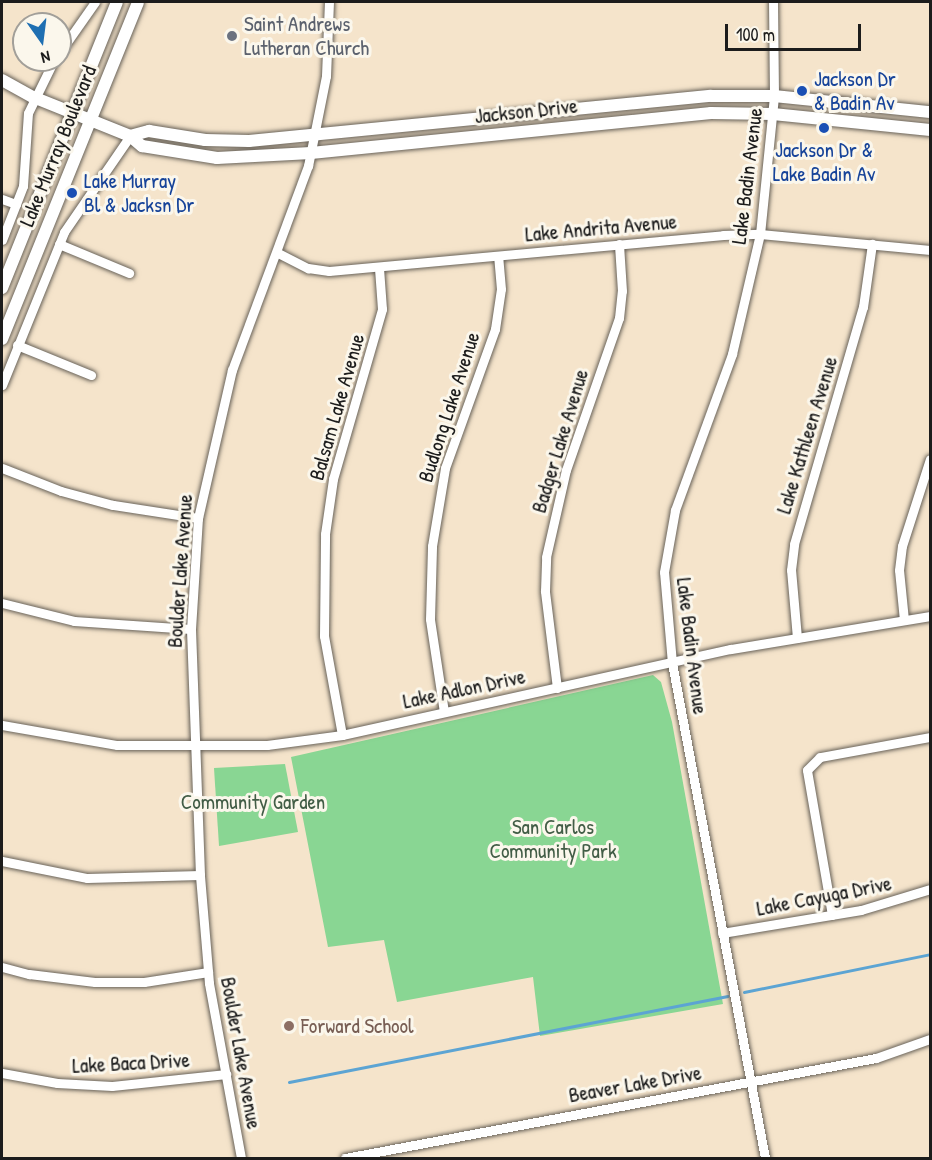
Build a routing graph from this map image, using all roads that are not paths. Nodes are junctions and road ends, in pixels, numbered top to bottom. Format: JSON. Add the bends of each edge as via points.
{"nodes":[{"id":1,"x":95,"y":2,"type":"edge"},
{"id":2,"x":117,"y":2,"type":"edge"},
{"id":3,"x":138,"y":2,"type":"edge"},
{"id":4,"x":329,"y":2,"type":"edge"},
{"id":5,"x":773,"y":2,"type":"edge"},
{"id":6,"x":72,"y":35,"type":"edge"},
{"id":7,"x":47,"y":72,"type":"edge"},
{"id":8,"x":2,"y":80,"type":"edge"},
{"id":9,"x":774,"y":96,"type":"junction"},
{"id":10,"x":33,"y":97,"type":"junction"},
{"id":11,"x":71,"y":112,"type":"junction"},
{"id":12,"x":930,"y":112,"type":"edge"},
{"id":13,"x":772,"y":114,"type":"junction"},
{"id":14,"x":89,"y":119,"type":"junction"},
{"id":15,"x":930,"y":130,"type":"edge"},
{"id":16,"x":315,"y":135,"type":"junction"},
{"id":17,"x":130,"y":136,"type":"junction"},
{"id":18,"x":311,"y":153,"type":"junction"},
{"id":19,"x":2,"y":200,"type":"edge"},
{"id":20,"x":16,"y":204,"type":"junction"},
{"id":21,"x":760,"y":234,"type":"junction"},
{"id":22,"x":2,"y":240,"type":"edge"},
{"id":23,"x":59,"y":243,"type":"junction"},
{"id":24,"x":619,"y":243,"type":"junction"},
{"id":25,"x":872,"y":244,"type":"junction"},
{"id":26,"x":930,"y":250,"type":"edge"},
{"id":27,"x":279,"y":253,"type":"junction"},
{"id":28,"x":498,"y":256,"type":"junction"},
{"id":29,"x":379,"y":268,"type":"junction"},
{"id":30,"x":129,"y":273,"type":"dead end"},
{"id":31,"x":2,"y":288,"type":"edge"},
{"id":32,"x":2,"y":339,"type":"edge"},
{"id":33,"x":17,"y":345,"type":"junction"},
{"id":34,"x":91,"y":375,"type":"dead end"},
{"id":35,"x":2,"y":385,"type":"edge"},
{"id":36,"x":930,"y":459,"type":"edge"},
{"id":37,"x":2,"y":468,"type":"edge"},
{"id":38,"x":198,"y":518,"type":"junction"},
{"id":39,"x":2,"y":603,"type":"edge"},
{"id":40,"x":930,"y":616,"type":"edge"},
{"id":41,"x":904,"y":620,"type":"junction"},
{"id":42,"x":191,"y":629,"type":"junction"},
{"id":43,"x":796,"y":638,"type":"junction"},
{"id":44,"x":672,"y":663,"type":"junction"},
{"id":45,"x":556,"y":688,"type":"junction"},
{"id":46,"x":444,"y":712,"type":"junction"},
{"id":47,"x":2,"y":725,"type":"edge"},
{"id":48,"x":342,"y":735,"type":"junction"},
{"id":49,"x":930,"y":737,"type":"edge"},
{"id":50,"x":197,"y":747,"type":"junction"},
{"id":51,"x":2,"y":861,"type":"edge"},
{"id":52,"x":200,"y":874,"type":"junction"},
{"id":53,"x":930,"y":889,"type":"edge"},
{"id":54,"x":832,"y":915,"type":"junction"},
{"id":55,"x":722,"y":933,"type":"junction"},
{"id":56,"x":2,"y":967,"type":"edge"},
{"id":57,"x":208,"y":972,"type":"junction"},
{"id":58,"x":930,"y":1039,"type":"edge"},
{"id":59,"x":2,"y":1073,"type":"edge"},
{"id":60,"x":226,"y":1074,"type":"junction"},
{"id":61,"x":750,"y":1081,"type":"junction"},
{"id":62,"x":241,"y":1158,"type":"edge"},
{"id":63,"x":345,"y":1158,"type":"edge"},
{"id":64,"x":765,"y":1158,"type":"edge"}],
"edges":[{"from":1,"to":6,"type":"street","name":"Lake Murray Boulevard"},
{"from":2,"to":11,"type":"main road","name":"Lake Murray Boulevard"},
{"from":3,"to":14,"type":"main road","name":"Lake Murray Boulevard"},
{"from":4,"to":16,"type":"street","name":"Boulder Lake Avenue","via":[[326,76]]},
{"from":5,"to":9,"type":"street","name":"Lake Badin Avenue"},
{"from":7,"to":10,"type":"street","name":"Lake Murray Boulevard"},
{"from":8,"to":10,"type":"main road","name":"Jackson Drive"},
{"from":9,"to":12,"type":"main road","name":"Jackson Drive"},
{"from":9,"to":13,"type":"street","name":"Lake Badin Avenue"},
{"from":9,"to":16,"type":"main road","name":"Jackson Drive","via":[[652,100]]},
{"from":10,"to":11,"type":"main road","name":"Jackson Drive"},
{"from":10,"to":20,"type":"street","name":"Lake Murray Boulevard","via":[[23,186]]},
{"from":11,"to":14,"type":"main road","name":"Jackson Drive"},
{"from":11,"to":31,"type":"main road","name":"Lake Murray Boulevard"},
{"from":13,"to":15,"type":"main road","name":"Jackson Drive"},
{"from":13,"to":18,"type":"main road","name":"Jackson Drive","via":[[679,115]]},
{"from":13,"to":21,"type":"street","name":"Lake Badin Avenue"},
{"from":14,"to":17,"type":"main road","name":"Jackson Drive"},
{"from":14,"to":32,"type":"main road","name":"Lake Murray Boulevard"},
{"from":16,"to":17,"type":"main road","name":"Jackson Drive","via":[[218,141],[149,131]]},
{"from":16,"to":18,"type":"street","name":"Boulder Lake Avenue"},
{"from":17,"to":18,"type":"main road","name":"Jackson Drive","via":[[142,146],[217,158]]},
{"from":17,"to":23,"type":"street","name":"Lake Murray Boulevard"},
{"from":18,"to":27,"type":"street","name":"Boulder Lake Avenue"},
{"from":19,"to":20,"type":"street"},
{"from":20,"to":22,"type":"street","name":"Lake Murray Boulevard"},
{"from":21,"to":24,"type":"street","name":"Lake Andrita Avenue"},
{"from":21,"to":25,"type":"street","name":"Lake Andrita Avenue"},
{"from":21,"to":44,"type":"street","name":"Lake Badin Avenue","via":[[732,354],[675,510],[664,572]]},
{"from":23,"to":30,"type":"street"},
{"from":23,"to":33,"type":"street","name":"Lake Murray Boulevard"},
{"from":24,"to":28,"type":"street","name":"Lake Andrita Avenue"},
{"from":24,"to":45,"type":"street","name":"Badger Lake Avenue","via":[[619,318],[566,470],[546,557],[547,624]]},
{"from":25,"to":26,"type":"street","name":"Lake Andrita Avenue"},
{"from":25,"to":43,"type":"street","name":"Lake Kathleen Avenue","via":[[863,307],[794,544],[791,570]]},
{"from":27,"to":29,"type":"street","name":"Lake Andrita Avenue","via":[[319,270]]},
{"from":27,"to":38,"type":"street","name":"Boulder Lake Avenue","via":[[253,311],[222,404]]},
{"from":28,"to":29,"type":"street","name":"Lake Andrita Avenue"},
{"from":28,"to":46,"type":"street","name":"Budlong Lake Avenue","via":[[501,289],[495,329],[445,468],[432,546],[430,619]]},
{"from":29,"to":48,"type":"street","name":"Balsam Lake Avenue","via":[[382,309],[335,469],[325,534],[324,636]]},
{"from":33,"to":34,"type":"street"},
{"from":33,"to":35,"type":"street","name":"Lake Murray Boulevard"},
{"from":36,"to":41,"type":"street","via":[[902,546],[899,570]]},
{"from":37,"to":38,"type":"street","via":[[103,502]]},
{"from":38,"to":42,"type":"street","name":"Boulder Lake Avenue"},
{"from":39,"to":42,"type":"street","via":[[74,621]]},
{"from":40,"to":41,"type":"street","name":"Lake Adlon Drive"},
{"from":41,"to":43,"type":"street","name":"Lake Adlon Drive"},
{"from":42,"to":50,"type":"street","name":"Boulder Lake Avenue"},
{"from":43,"to":44,"type":"street","name":"Lake Adlon Drive"},
{"from":44,"to":45,"type":"street","name":"Lake Adlon Drive"},
{"from":44,"to":55,"type":"street","name":"Lake Badin Avenue"},
{"from":45,"to":46,"type":"street","name":"Lake Adlon Drive"},
{"from":46,"to":48,"type":"street","name":"Lake Adlon Drive"},
{"from":47,"to":50,"type":"street","name":"Lake Adlon Drive","via":[[102,743]]},
{"from":48,"to":50,"type":"street","name":"Lake Adlon Drive","via":[[267,745]]},
{"from":49,"to":54,"type":"street","via":[[820,757],[807,770]]},
{"from":50,"to":52,"type":"street","name":"Boulder Lake Avenue"},
{"from":51,"to":52,"type":"street","via":[[87,878]]},
{"from":52,"to":57,"type":"street","name":"Boulder Lake Avenue"},
{"from":53,"to":54,"type":"street","name":"Lake Cayuga Drive"},
{"from":54,"to":55,"type":"street","name":"Lake Cayuga Drive"},
{"from":55,"to":61,"type":"street","name":"Lake Badin Avenue"},
{"from":56,"to":57,"type":"street","via":[[29,975],[95,982],[144,982]]},
{"from":57,"to":60,"type":"street","name":"Boulder Lake Avenue"},
{"from":58,"to":61,"type":"street","name":"Beaver Lake Drive","via":[[876,1058]]},
{"from":59,"to":60,"type":"street","name":"Lake Baca Drive","via":[[34,1081],[101,1086]]},
{"from":60,"to":62,"type":"street","name":"Boulder Lake Avenue"},
{"from":61,"to":63,"type":"street","name":"Beaver Lake Drive"},
{"from":61,"to":64,"type":"street","name":"Lake Badin Avenue"}]}
